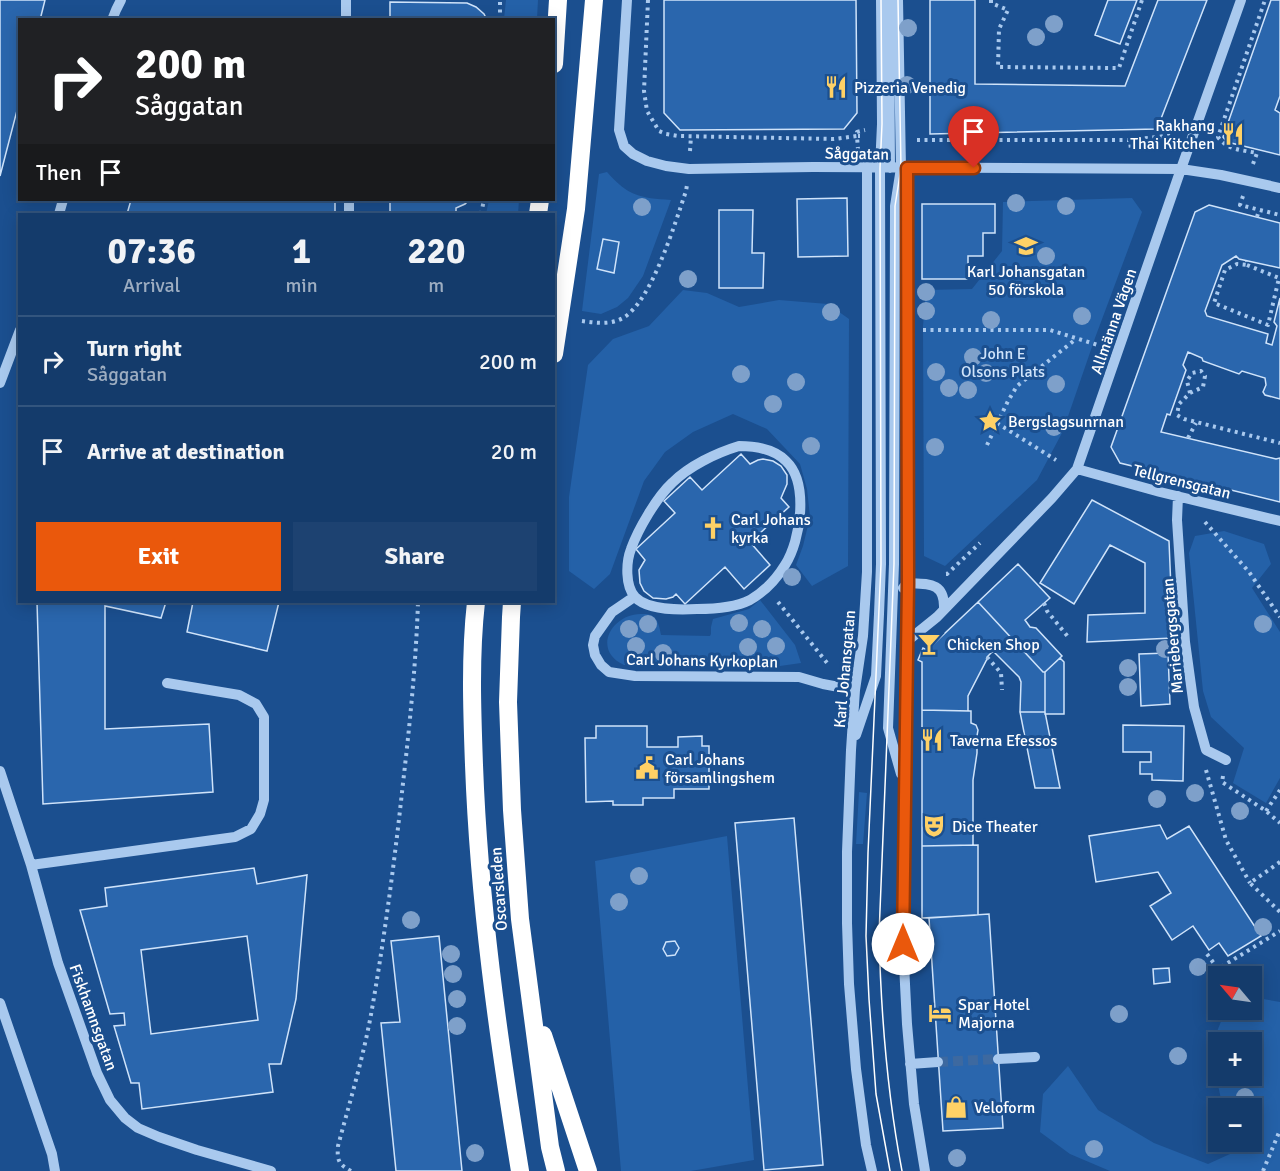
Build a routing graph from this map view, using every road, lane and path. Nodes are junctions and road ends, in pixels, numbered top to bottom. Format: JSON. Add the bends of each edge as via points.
{"nodes":[{"id":1,"x":121,"y":0,"type":"edge"},
{"id":2,"x":346,"y":0,"type":"edge"},
{"id":3,"x":500,"y":0,"type":"edge"},
{"id":4,"x":558,"y":0,"type":"edge"},
{"id":5,"x":594,"y":0,"type":"edge"},
{"id":6,"x":627,"y":0,"type":"edge"},
{"id":7,"x":648,"y":0,"type":"edge"},
{"id":8,"x":881,"y":0,"type":"edge"},
{"id":9,"x":889,"y":0,"type":"edge"},
{"id":10,"x":898,"y":0,"type":"edge"},
{"id":11,"x":991,"y":0,"type":"edge"},
{"id":12,"x":1142,"y":0,"type":"edge"},
{"id":13,"x":1241,"y":0,"type":"edge"},
{"id":14,"x":1265,"y":0,"type":"edge"},
{"id":15,"x":113,"y":18,"type":"edge"},
{"id":16,"x":346,"y":18,"type":"edge"},
{"id":17,"x":500,"y":18,"type":"edge"},
{"id":18,"x":555,"y":47,"type":"edge"},
{"id":19,"x":900,"y":123,"type":"junction"},
{"id":20,"x":882,"y":124,"type":"junction"},
{"id":21,"x":691,"y":136,"type":"junction"},
{"id":22,"x":867,"y":168,"type":"junction"},
{"id":23,"x":894,"y":168,"type":"junction"},
{"id":24,"x":689,"y":169,"type":"junction"},
{"id":25,"x":1131,"y":169,"type":"junction"},
{"id":26,"x":1181,"y":169,"type":"junction"},
{"id":27,"x":1247,"y":181,"type":"junction"},
{"id":28,"x":1280,"y":188,"type":"edge"},
{"id":29,"x":1259,"y":210,"type":"junction"},
{"id":30,"x":1280,"y":215,"type":"edge"},
{"id":31,"x":1257,"y":217,"type":"dead end"},
{"id":32,"x":1247,"y":263,"type":"joint"},
{"id":33,"x":582,"y":321,"type":"dead end"},
{"id":34,"x":913,"y":330,"type":"dead end"},
{"id":35,"x":18,"y":335,"type":"edge"},
{"id":36,"x":1077,"y":338,"type":"junction"},
{"id":37,"x":1098,"y":345,"type":"dead end"},
{"id":38,"x":555,"y":347,"type":"edge"},
{"id":39,"x":0,"y":383,"type":"edge"},
{"id":40,"x":1190,"y":393,"type":"junction"},
{"id":41,"x":1196,"y":422,"type":"junction"},
{"id":42,"x":997,"y":423,"type":"junction"},
{"id":43,"x":1188,"y":438,"type":"dead end"},
{"id":44,"x":1280,"y":443,"type":"edge"},
{"id":45,"x":987,"y":445,"type":"dead end"},
{"id":46,"x":1052,"y":467,"type":"dead end"},
{"id":47,"x":1077,"y":469,"type":"junction"},
{"id":48,"x":1178,"y":496,"type":"junction"},
{"id":49,"x":1178,"y":520,"type":"junction"},
{"id":50,"x":1280,"y":521,"type":"edge"},
{"id":51,"x":987,"y":536,"type":"dead end"},
{"id":52,"x":908,"y":583,"type":"junction"},
{"id":53,"x":772,"y":595,"type":"dead end"},
{"id":54,"x":634,"y":597,"type":"junction"},
{"id":55,"x":893,"y":600,"type":"junction"},
{"id":56,"x":418,"y":603,"type":"edge"},
{"id":57,"x":476,"y":603,"type":"edge"},
{"id":58,"x":512,"y":603,"type":"edge"},
{"id":59,"x":1044,"y":603,"type":"dead end"},
{"id":60,"x":944,"y":609,"type":"junction"},
{"id":61,"x":879,"y":614,"type":"junction"},
{"id":62,"x":1280,"y":617,"type":"edge"},
{"id":63,"x":863,"y":636,"type":"junction"},
{"id":64,"x":1069,"y":638,"type":"dead end"},
{"id":65,"x":906,"y":642,"type":"junction"},
{"id":66,"x":987,"y":657,"type":"dead end"},
{"id":67,"x":828,"y":664,"type":"dead end"},
{"id":68,"x":167,"y":683,"type":"dead end"},
{"id":69,"x":855,"y":690,"type":"junction"},
{"id":70,"x":1002,"y":690,"type":"dead end"},
{"id":71,"x":851,"y":750,"type":"junction"},
{"id":72,"x":1206,"y":750,"type":"junction"},
{"id":73,"x":1226,"y":760,"type":"joint"},
{"id":74,"x":0,"y":771,"type":"edge"},
{"id":75,"x":904,"y":785,"type":"junction"},
{"id":76,"x":1280,"y":790,"type":"edge"},
{"id":77,"x":1266,"y":811,"type":"junction"},
{"id":78,"x":1280,"y":824,"type":"edge"},
{"id":79,"x":1280,"y":862,"type":"edge"},
{"id":80,"x":32,"y":865,"type":"junction"},
{"id":81,"x":1250,"y":883,"type":"junction"},
{"id":82,"x":1280,"y":912,"type":"edge"},
{"id":83,"x":1280,"y":931,"type":"edge"},
{"id":84,"x":1207,"y":954,"type":"dead end"},
{"id":85,"x":530,"y":997,"type":"junction"},
{"id":86,"x":0,"y":1003,"type":"edge"},
{"id":87,"x":1035,"y":1056,"type":"dead end"},
{"id":88,"x":998,"y":1059,"type":"tunnel mouth"},
{"id":89,"x":938,"y":1062,"type":"tunnel mouth"},
{"id":90,"x":910,"y":1064,"type":"junction"},
{"id":91,"x":1280,"y":1130,"type":"edge"},
{"id":92,"x":55,"y":1171,"type":"edge"},
{"id":93,"x":271,"y":1171,"type":"edge"},
{"id":94,"x":351,"y":1171,"type":"edge"},
{"id":95,"x":520,"y":1171,"type":"edge"},
{"id":96,"x":556,"y":1171,"type":"edge"},
{"id":97,"x":588,"y":1171,"type":"edge"},
{"id":98,"x":872,"y":1171,"type":"edge"},
{"id":99,"x":926,"y":1171,"type":"edge"},
{"id":100,"x":1263,"y":1171,"type":"edge"}],
"edges":[{"from":1,"to":15,"type":"street"},
{"from":2,"to":16,"type":"street"},
{"from":3,"to":17,"type":"path"},
{"from":4,"to":18,"type":"highway"},
{"from":5,"to":38,"type":"highway","via":[[576,209]]},
{"from":6,"to":24,"type":"street","name":"Såggatan","via":[[620,130],[624,146],[647,161]]},
{"from":7,"to":21,"type":"path","via":[[644,91],[647,111],[659,131]]},
{"from":8,"to":20,"type":"street"},
{"from":9,"to":23,"type":"street"},
{"from":10,"to":19,"type":"street"},
{"from":11,"to":12,"type":"path","via":[[1008,10],[999,29],[998,67],[1108,68],[1119,68]]},
{"from":13,"to":26,"type":"street","name":"Allmänna Vägen"},
{"from":14,"to":27,"type":"path","via":[[1218,137],[1228,147],[1257,153]]},
{"from":19,"to":23,"type":"street"},
{"from":19,"to":25,"type":"path","via":[[917,123],[916,140],[1130,140]]},
{"from":20,"to":21,"type":"path","via":[[867,124],[857,136],[834,139]]},
{"from":20,"to":23,"type":"street"},
{"from":21,"to":24,"type":"path"},
{"from":22,"to":23,"type":"street","name":"Såggatan"},
{"from":22,"to":24,"type":"street","name":"Såggatan"},
{"from":22,"to":63,"type":"street","name":"Karl Johansgatan","via":[[867,572]]},
{"from":23,"to":25,"type":"street","name":"Såggatan"},
{"from":23,"to":52,"type":"street"},
{"from":23,"to":55,"type":"street"},
{"from":23,"to":61,"type":"street"},
{"from":24,"to":33,"type":"path","via":[[680,210],[644,296],[624,317],[612,322]]},
{"from":25,"to":26,"type":"street","name":"Såggatan"},
{"from":26,"to":27,"type":"street","name":"Såggatan"},
{"from":26,"to":47,"type":"street","name":"Allmänna Vägen"},
{"from":27,"to":28,"type":"street","name":"Såggatan"},
{"from":27,"to":29,"type":"path","via":[[1240,206]]},
{"from":29,"to":30,"type":"path"},
{"from":29,"to":31,"type":"path"},
{"from":32,"to":32,"type":"path","via":[[1226,270],[1215,303],[1268,325],[1279,278]]},
{"from":34,"to":36,"type":"path","via":[[1050,330]]},
{"from":35,"to":39,"type":"street"},
{"from":36,"to":37,"type":"path"},
{"from":36,"to":42,"type":"path","via":[[1017,386]]},
{"from":40,"to":40,"type":"path","via":[[1187,381],[1192,373],[1201,371],[1205,376],[1203,387]]},
{"from":40,"to":41,"type":"path","via":[[1179,404],[1177,415]]},
{"from":41,"to":43,"type":"path"},
{"from":41,"to":44,"type":"path"},
{"from":42,"to":45,"type":"path"},
{"from":42,"to":46,"type":"path","via":[[1056,460]]},
{"from":47,"to":48,"type":"street","name":"Tellgrensgatan"},
{"from":47,"to":60,"type":"street","name":"Allmänna Vägen"},
{"from":48,"to":49,"type":"street","name":"Mariebergsgatan"},
{"from":48,"to":50,"type":"street","name":"Tellgrensgatan"},
{"from":49,"to":62,"type":"path","via":[[1205,522],[1250,572]]},
{"from":49,"to":72,"type":"street","name":"Mariebergsgatan","via":[[1185,642],[1194,707]]},
{"from":51,"to":52,"type":"path","via":[[947,574],[923,575]]},
{"from":52,"to":55,"type":"street"},
{"from":52,"to":60,"type":"street","via":[[937,586],[943,593]]},
{"from":52,"to":65,"type":"street"},
{"from":53,"to":67,"type":"path"},
{"from":54,"to":54,"type":"street","via":[[627,572],[631,549],[647,517],[672,483],[725,450],[740,446],[769,451],[787,461],[798,481],[799,520],[792,551],[767,588],[744,602],[715,609],[664,608]]},
{"from":54,"to":69,"type":"street","name":"Carl Johans Kyrkoplan","via":[[612,612],[595,636],[595,656],[609,672],[634,676],[799,677]]},
{"from":55,"to":61,"type":"street"},
{"from":55,"to":75,"type":"street","via":[[888,728]]},
{"from":56,"to":94,"type":"path","via":[[412,703],[372,1011],[338,1146],[341,1166]]},
{"from":57,"to":95,"type":"highway","name":"Oscarsleden","via":[[471,689],[479,854],[504,1077]]},
{"from":58,"to":85,"type":"highway","name":"Oscarsleden","via":[[508,702],[512,810]]},
{"from":59,"to":64,"type":"path"},
{"from":60,"to":65,"type":"street","name":"Allmänna Vägen"},
{"from":61,"to":63,"type":"street"},
{"from":61,"to":71,"type":"street","via":[[876,676]]},
{"from":63,"to":69,"type":"street","name":"Karl Johansgatan"},
{"from":65,"to":75,"type":"street"},
{"from":66,"to":70,"type":"path","via":[[1001,674]]},
{"from":68,"to":80,"type":"street","via":[[239,695],[256,705],[264,717],[264,800],[250,829],[236,837]]},
{"from":69,"to":71,"type":"street","name":"Karl Johansgatan"},
{"from":71,"to":98,"type":"street","name":"Karl Johansgatan","via":[[847,862],[849,984],[856,1069]]},
{"from":72,"to":73,"type":"street"},
{"from":72,"to":81,"type":"path","via":[[1204,764],[1226,840]]},
{"from":73,"to":77,"type":"path","via":[[1222,782]]},
{"from":74,"to":80,"type":"street","name":"Fiskhamnsgatan"},
{"from":75,"to":90,"type":"street","via":[[903,944]]},
{"from":76,"to":77,"type":"path"},
{"from":77,"to":78,"type":"path"},
{"from":79,"to":81,"type":"path"},
{"from":80,"to":93,"type":"street","name":"Fiskhamnsgatan","via":[[58,963],[98,1073],[125,1118],[159,1137]]},
{"from":81,"to":82,"type":"path"},
{"from":83,"to":84,"type":"path","via":[[1218,969]]},
{"from":85,"to":96,"type":"highway","name":"Oscarsleden"},
{"from":85,"to":97,"type":"highway"},
{"from":86,"to":92,"type":"street"},
{"from":87,"to":88,"type":"street"},
{"from":89,"to":90,"type":"street"},
{"from":90,"to":99,"type":"street"},
{"from":91,"to":100,"type":"path"}]}
